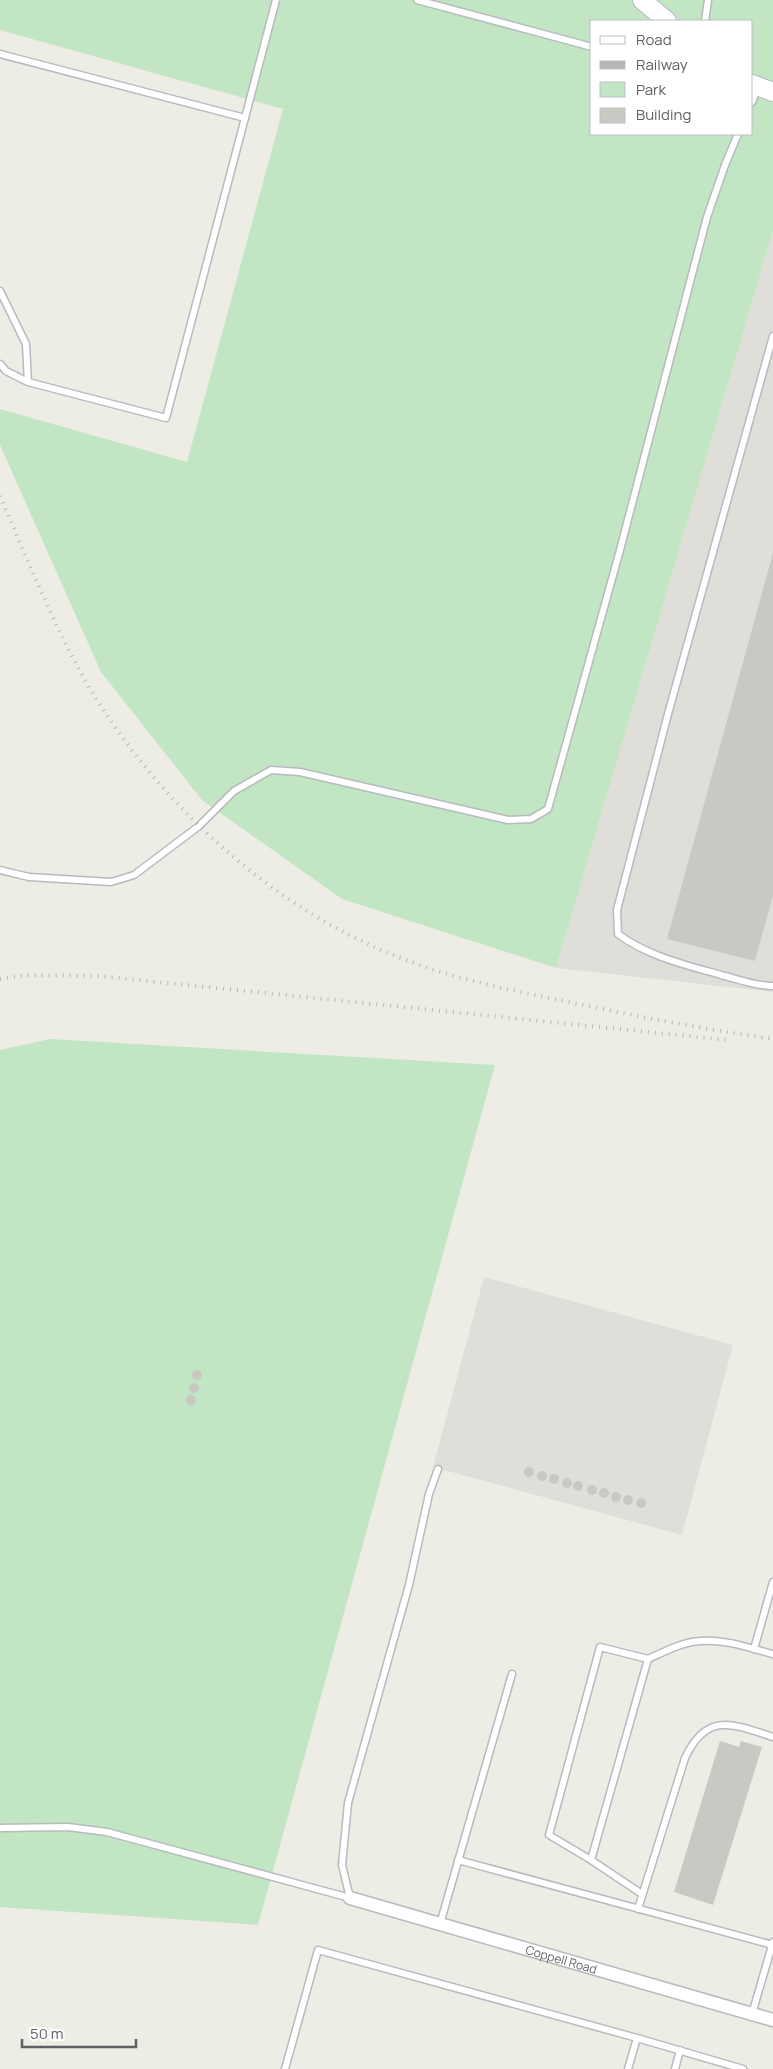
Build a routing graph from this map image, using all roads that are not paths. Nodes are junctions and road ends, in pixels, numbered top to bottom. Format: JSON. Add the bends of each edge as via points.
{"nodes":[{"id":1,"x":276,"y":0,"type":"edge"},
{"id":2,"x":417,"y":0,"type":"edge"},
{"id":3,"x":642,"y":0,"type":"edge"},
{"id":4,"x":708,"y":0,"type":"edge"},
{"id":5,"x":666,"y":20,"type":"edge"},
{"id":6,"x":705,"y":20,"type":"edge"},
{"id":7,"x":590,"y":46,"type":"edge"},
{"id":8,"x":0,"y":54,"type":"edge"},
{"id":9,"x":245,"y":118,"type":"junction"},
{"id":10,"x":738,"y":135,"type":"edge"},
{"id":11,"x":0,"y":291,"type":"edge"},
{"id":12,"x":773,"y":336,"type":"edge"},
{"id":13,"x":0,"y":364,"type":"edge"},
{"id":14,"x":28,"y":382,"type":"junction"},
{"id":15,"x":0,"y":870,"type":"edge"},
{"id":16,"x":773,"y":986,"type":"edge"},
{"id":17,"x":438,"y":1469,"type":"dead end"},
{"id":18,"x":773,"y":1582,"type":"edge"},
{"id":19,"x":754,"y":1649,"type":"junction"},
{"id":20,"x":773,"y":1654,"type":"edge"},
{"id":21,"x":648,"y":1660,"type":"junction"},
{"id":22,"x":512,"y":1674,"type":"dead end"},
{"id":23,"x":773,"y":1737,"type":"edge"},
{"id":24,"x":0,"y":1828,"type":"edge"},
{"id":25,"x":458,"y":1860,"type":"junction"},
{"id":26,"x":591,"y":1860,"type":"junction"},
{"id":27,"x":642,"y":1894,"type":"junction"},
{"id":28,"x":350,"y":1898,"type":"junction"},
{"id":29,"x":638,"y":1909,"type":"junction"},
{"id":30,"x":440,"y":1924,"type":"junction"},
{"id":31,"x":773,"y":1944,"type":"edge"},
{"id":32,"x":752,"y":2014,"type":"junction"},
{"id":33,"x":773,"y":2020,"type":"edge"},
{"id":34,"x":636,"y":2038,"type":"junction"},
{"id":35,"x":680,"y":2050,"type":"junction"},
{"id":36,"x":285,"y":2069,"type":"edge"},
{"id":37,"x":628,"y":2069,"type":"edge"},
{"id":38,"x":675,"y":2069,"type":"edge"},
{"id":39,"x":743,"y":2069,"type":"edge"}],
"edges":[{"from":1,"to":9,"type":"lane"},
{"from":2,"to":7,"type":"lane"},
{"from":3,"to":5,"type":"street"},
{"from":4,"to":6,"type":"lane"},
{"from":8,"to":9,"type":"lane"},
{"from":9,"to":14,"type":"lane","via":[[166,418]]},
{"from":10,"to":15,"type":"lane","via":[[707,217],[548,809],[531,819],[508,820],[300,772],[271,770],[234,791],[199,826],[134,875],[111,882],[28,877]]},
{"from":11,"to":14,"type":"lane","via":[[26,344]]},
{"from":12,"to":16,"type":"lane","via":[[617,910],[618,934],[632,945],[677,962]]},
{"from":13,"to":14,"type":"lane"},
{"from":17,"to":28,"type":"lane","via":[[348,1802],[342,1865]]},
{"from":18,"to":19,"type":"lane"},
{"from":19,"to":20,"type":"lane"},
{"from":19,"to":21,"type":"lane","via":[[699,1640]]},
{"from":21,"to":26,"type":"lane"},
{"from":21,"to":26,"type":"lane","via":[[600,1647],[549,1835]]},
{"from":22,"to":25,"type":"lane"},
{"from":23,"to":27,"type":"lane","via":[[734,1725],[704,1730],[693,1741]]},
{"from":24,"to":28,"type":"lane","via":[[68,1827],[106,1832]]},
{"from":25,"to":29,"type":"lane"},
{"from":25,"to":30,"type":"lane"},
{"from":26,"to":27,"type":"lane"},
{"from":27,"to":29,"type":"lane"},
{"from":28,"to":30,"type":"street","name":"Coppell Road"},
{"from":29,"to":31,"type":"lane"},
{"from":30,"to":32,"type":"street","name":"Coppell Road"},
{"from":31,"to":32,"type":"lane"},
{"from":32,"to":33,"type":"street","name":"Coppell Road"},
{"from":34,"to":35,"type":"lane"},
{"from":34,"to":36,"type":"lane","via":[[318,1950]]},
{"from":34,"to":37,"type":"lane"},
{"from":35,"to":38,"type":"lane"},
{"from":35,"to":39,"type":"lane"}]}
